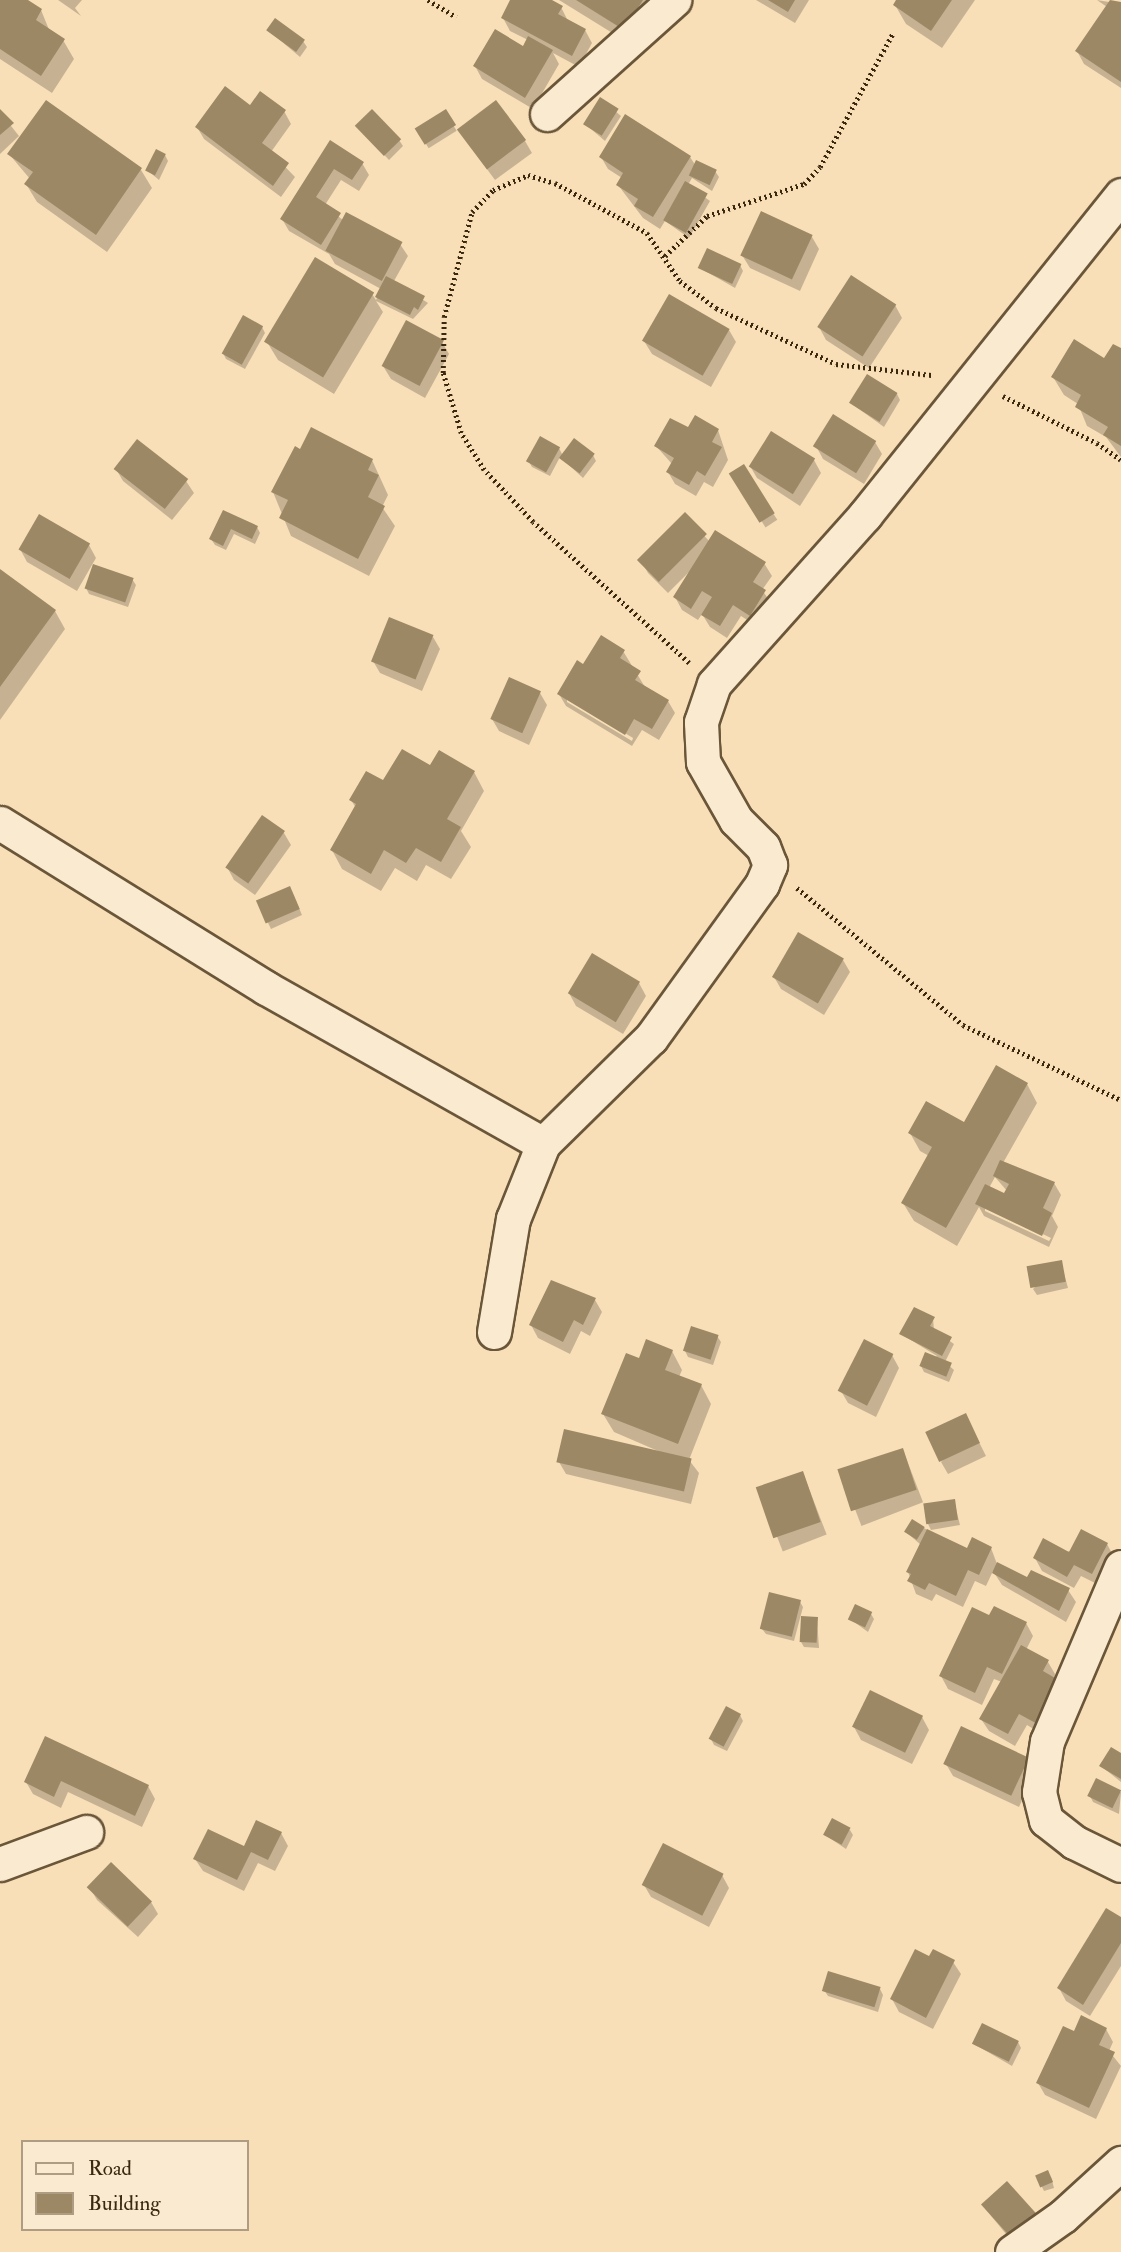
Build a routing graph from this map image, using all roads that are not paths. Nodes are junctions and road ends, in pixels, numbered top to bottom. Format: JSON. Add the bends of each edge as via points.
{"nodes":[{"id":1,"x":674,"y":0,"type":"edge"},
{"id":2,"x":547,"y":114,"type":"dead end"},
{"id":3,"x":1121,"y":195,"type":"edge"},
{"id":4,"x":0,"y":823,"type":"edge"},
{"id":5,"x":543,"y":1144,"type":"junction"},
{"id":6,"x":494,"y":1332,"type":"dead end"},
{"id":7,"x":1121,"y":1567,"type":"edge"},
{"id":8,"x":86,"y":1832,"type":"dead end"},
{"id":9,"x":0,"y":1864,"type":"edge"},
{"id":10,"x":1121,"y":1865,"type":"edge"},
{"id":11,"x":1121,"y":2163,"type":"edge"},
{"id":12,"x":1012,"y":2252,"type":"edge"}],
"edges":[{"from":1,"to":2,"type":"street"},
{"from":3,"to":5,"type":"street","via":[[865,516],[714,684],[701,722],[703,762],[736,820],[763,847],[770,865],[762,884],[651,1038]]},
{"from":4,"to":5,"type":"street","via":[[266,988]]},
{"from":5,"to":6,"type":"street","via":[[513,1219]]},
{"from":7,"to":10,"type":"street","via":[[1047,1741],[1040,1791],[1046,1820],[1074,1842]]},
{"from":8,"to":9,"type":"street"},
{"from":11,"to":12,"type":"street","via":[[1063,2216]]}]}
